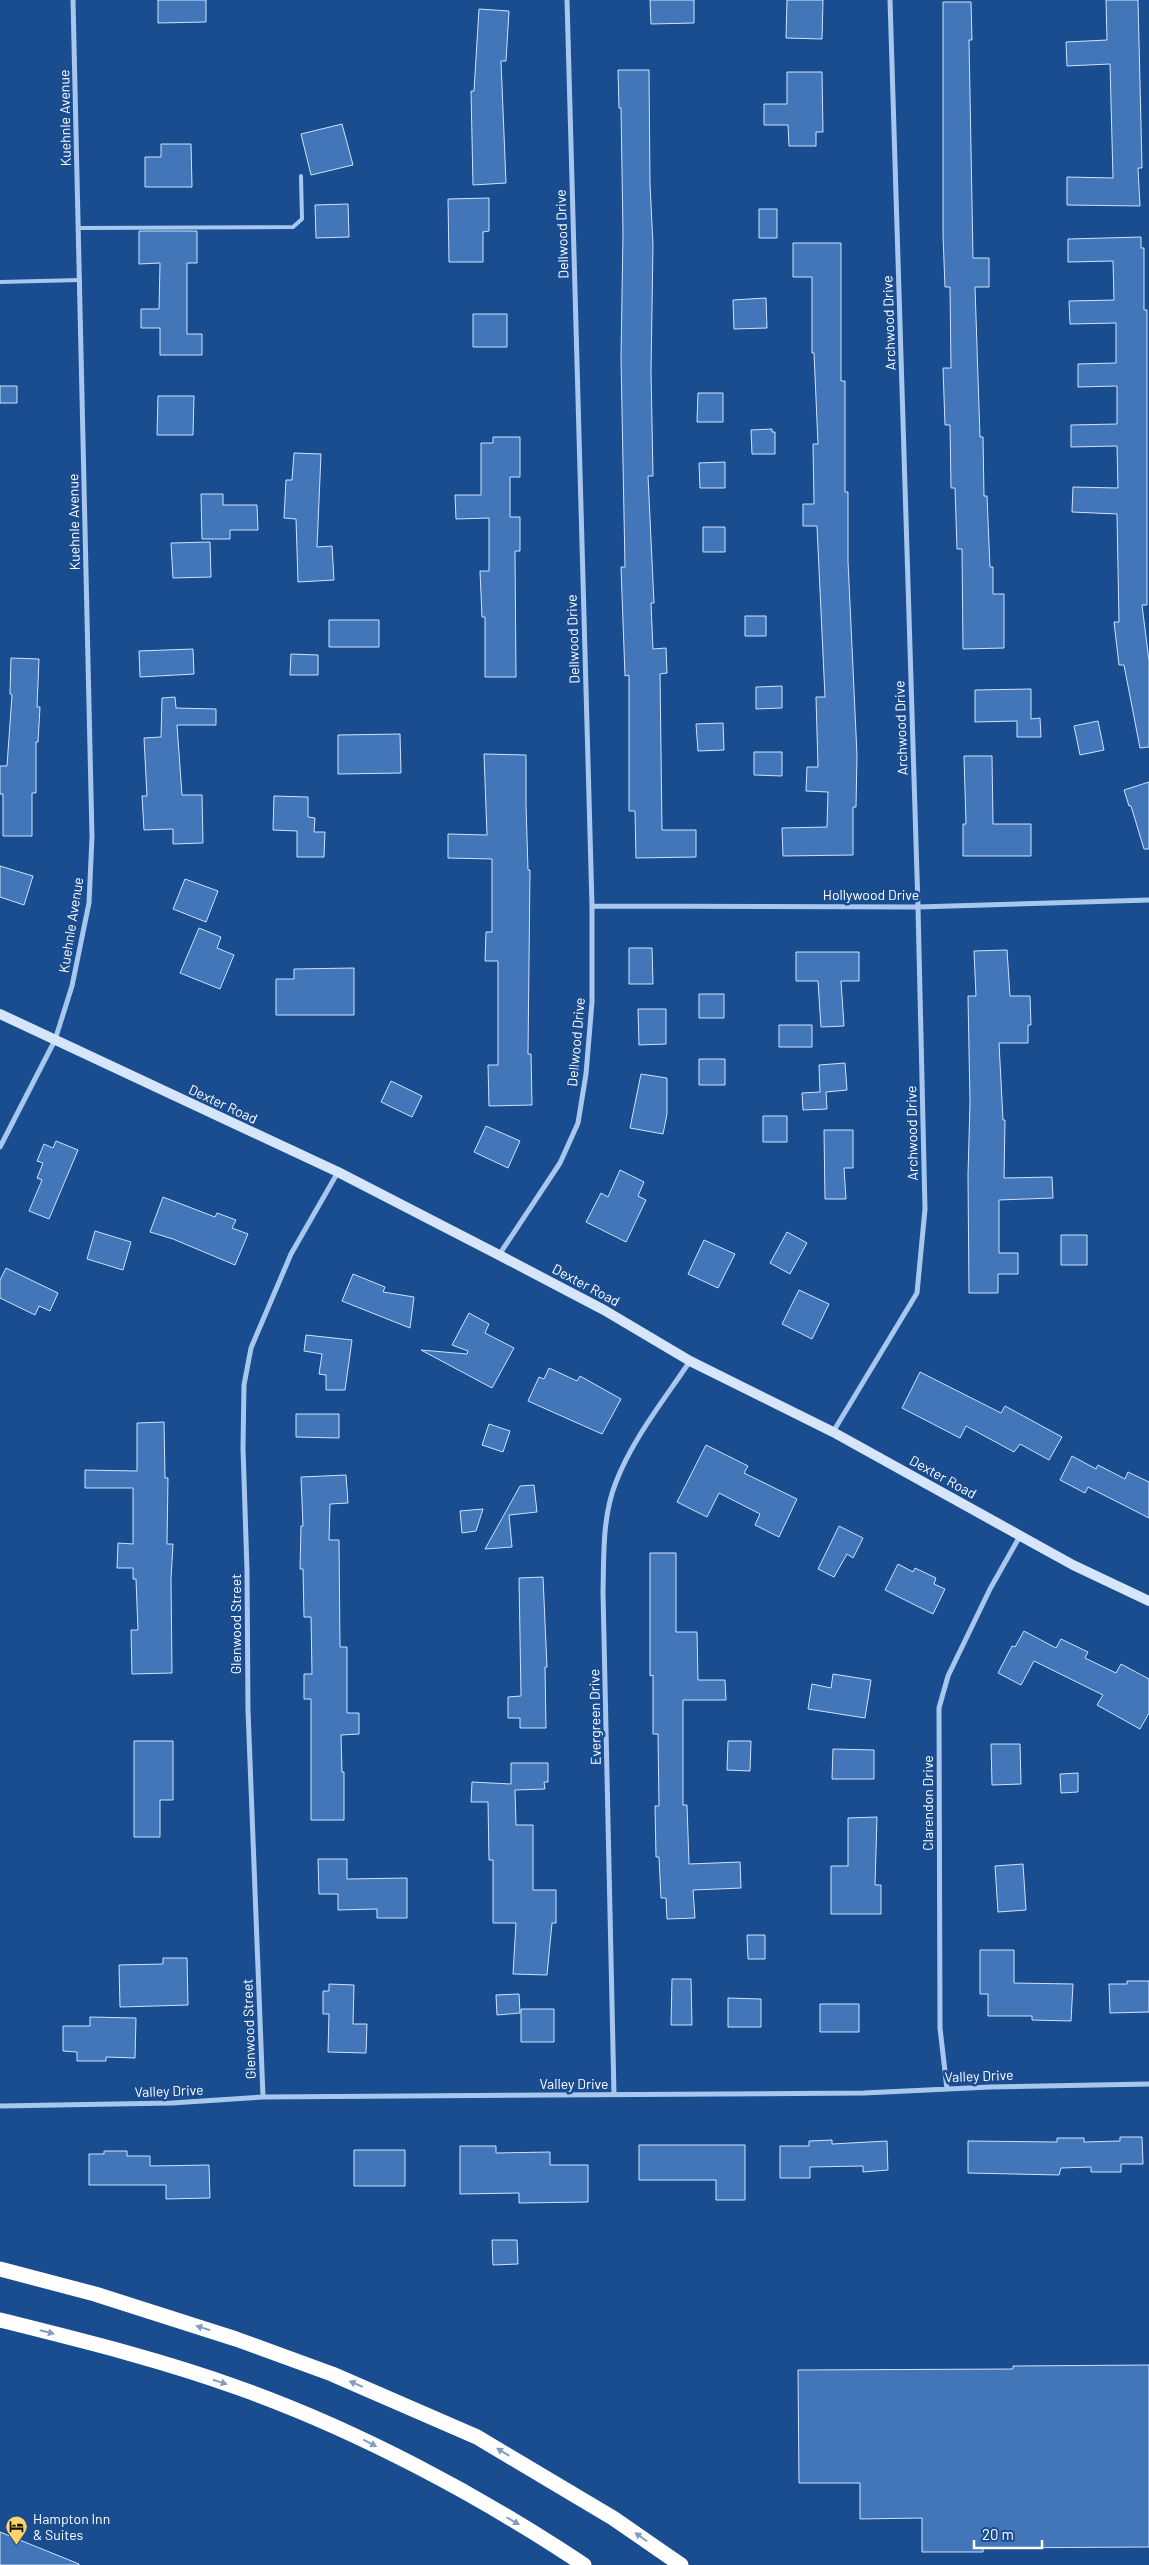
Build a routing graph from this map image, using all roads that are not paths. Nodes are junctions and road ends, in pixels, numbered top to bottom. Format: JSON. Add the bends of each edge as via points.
{"nodes":[{"id":1,"x":73,"y":0,"type":"edge"},
{"id":2,"x":567,"y":0,"type":"edge"},
{"id":3,"x":890,"y":0,"type":"edge"},
{"id":4,"x":301,"y":176,"type":"dead end"},
{"id":5,"x":79,"y":228,"type":"junction"},
{"id":6,"x":80,"y":280,"type":"junction"},
{"id":7,"x":0,"y":282,"type":"edge"},
{"id":8,"x":1149,"y":900,"type":"edge"},
{"id":9,"x":592,"y":906,"type":"junction"},
{"id":10,"x":918,"y":907,"type":"junction"},
{"id":11,"x":0,"y":1014,"type":"edge"},
{"id":12,"x":55,"y":1040,"type":"junction"},
{"id":13,"x":0,"y":1147,"type":"edge"},
{"id":14,"x":338,"y":1172,"type":"junction"},
{"id":15,"x":499,"y":1255,"type":"junction"},
{"id":16,"x":690,"y":1361,"type":"junction"},
{"id":17,"x":833,"y":1432,"type":"junction"},
{"id":18,"x":1020,"y":1536,"type":"junction"},
{"id":19,"x":1149,"y":1601,"type":"edge"},
{"id":20,"x":1149,"y":2084,"type":"edge"},
{"id":21,"x":947,"y":2089,"type":"junction"},
{"id":22,"x":614,"y":2095,"type":"junction"},
{"id":23,"x":263,"y":2097,"type":"junction"},
{"id":24,"x":0,"y":2106,"type":"edge"},
{"id":25,"x":0,"y":2270,"type":"edge"},
{"id":26,"x":0,"y":2320,"type":"edge"},
{"id":27,"x":584,"y":2565,"type":"edge"},
{"id":28,"x":681,"y":2565,"type":"edge"}],
"edges":[{"from":1,"to":5,"type":"street","name":"Kuehnle Avenue"},
{"from":2,"to":9,"type":"street","name":"Dellwood Drive"},
{"from":3,"to":10,"type":"street","name":"Archwood Drive"},
{"from":4,"to":5,"type":"lane","via":[[302,219],[293,227]]},
{"from":5,"to":6,"type":"street","name":"Kuehnle Avenue"},
{"from":6,"to":7,"type":"lane"},
{"from":6,"to":12,"type":"street","name":"Kuehnle Avenue","via":[[92,837],[88,903],[72,986]]},
{"from":8,"to":10,"type":"street","name":"Hollywood Drive"},
{"from":9,"to":10,"type":"street","name":"Hollywood Drive"},
{"from":9,"to":15,"type":"street","name":"Dellwood Drive","via":[[592,1002],[578,1123],[560,1163]]},
{"from":10,"to":17,"type":"street","name":"Archwood Drive","via":[[925,1209],[917,1292]]},
{"from":11,"to":12,"type":"main road","name":"Dexter Road"},
{"from":12,"to":13,"type":"street","name":"Kuehnle Avenue"},
{"from":12,"to":14,"type":"main road","name":"Dexter Road"},
{"from":14,"to":15,"type":"main road","name":"Dexter Road"},
{"from":14,"to":23,"type":"street","name":"Glenwood Street","via":[[291,1254],[251,1348],[244,1385],[248,1710]]},
{"from":15,"to":16,"type":"main road","name":"Dexter Road","via":[[604,1310]]},
{"from":16,"to":17,"type":"main road","name":"Dexter Road"},
{"from":16,"to":22,"type":"street","name":"Evergreen Drive","via":[[634,1446],[616,1483],[605,1528]]},
{"from":17,"to":18,"type":"main road","name":"Dexter Road"},
{"from":18,"to":19,"type":"main road","name":"Dexter Road"},
{"from":18,"to":21,"type":"street","name":"Clarendon Drive","via":[[948,1676],[939,1708],[940,2028]]},
{"from":20,"to":21,"type":"street","name":"Valley Drive"},
{"from":21,"to":22,"type":"street","name":"Valley Drive","via":[[864,2093]]},
{"from":22,"to":23,"type":"street","name":"Valley Drive"},
{"from":23,"to":24,"type":"street","name":"Valley Drive","via":[[172,2103]]},
{"from":28,"to":25,"type":"highway","one_way":true,"via":[[613,2518],[485,2442],[432,2417],[332,2374],[236,2339],[95,2294]]},
{"from":26,"to":27,"type":"highway","one_way":true,"via":[[86,2341],[239,2388],[350,2433],[435,2476]]}]}
